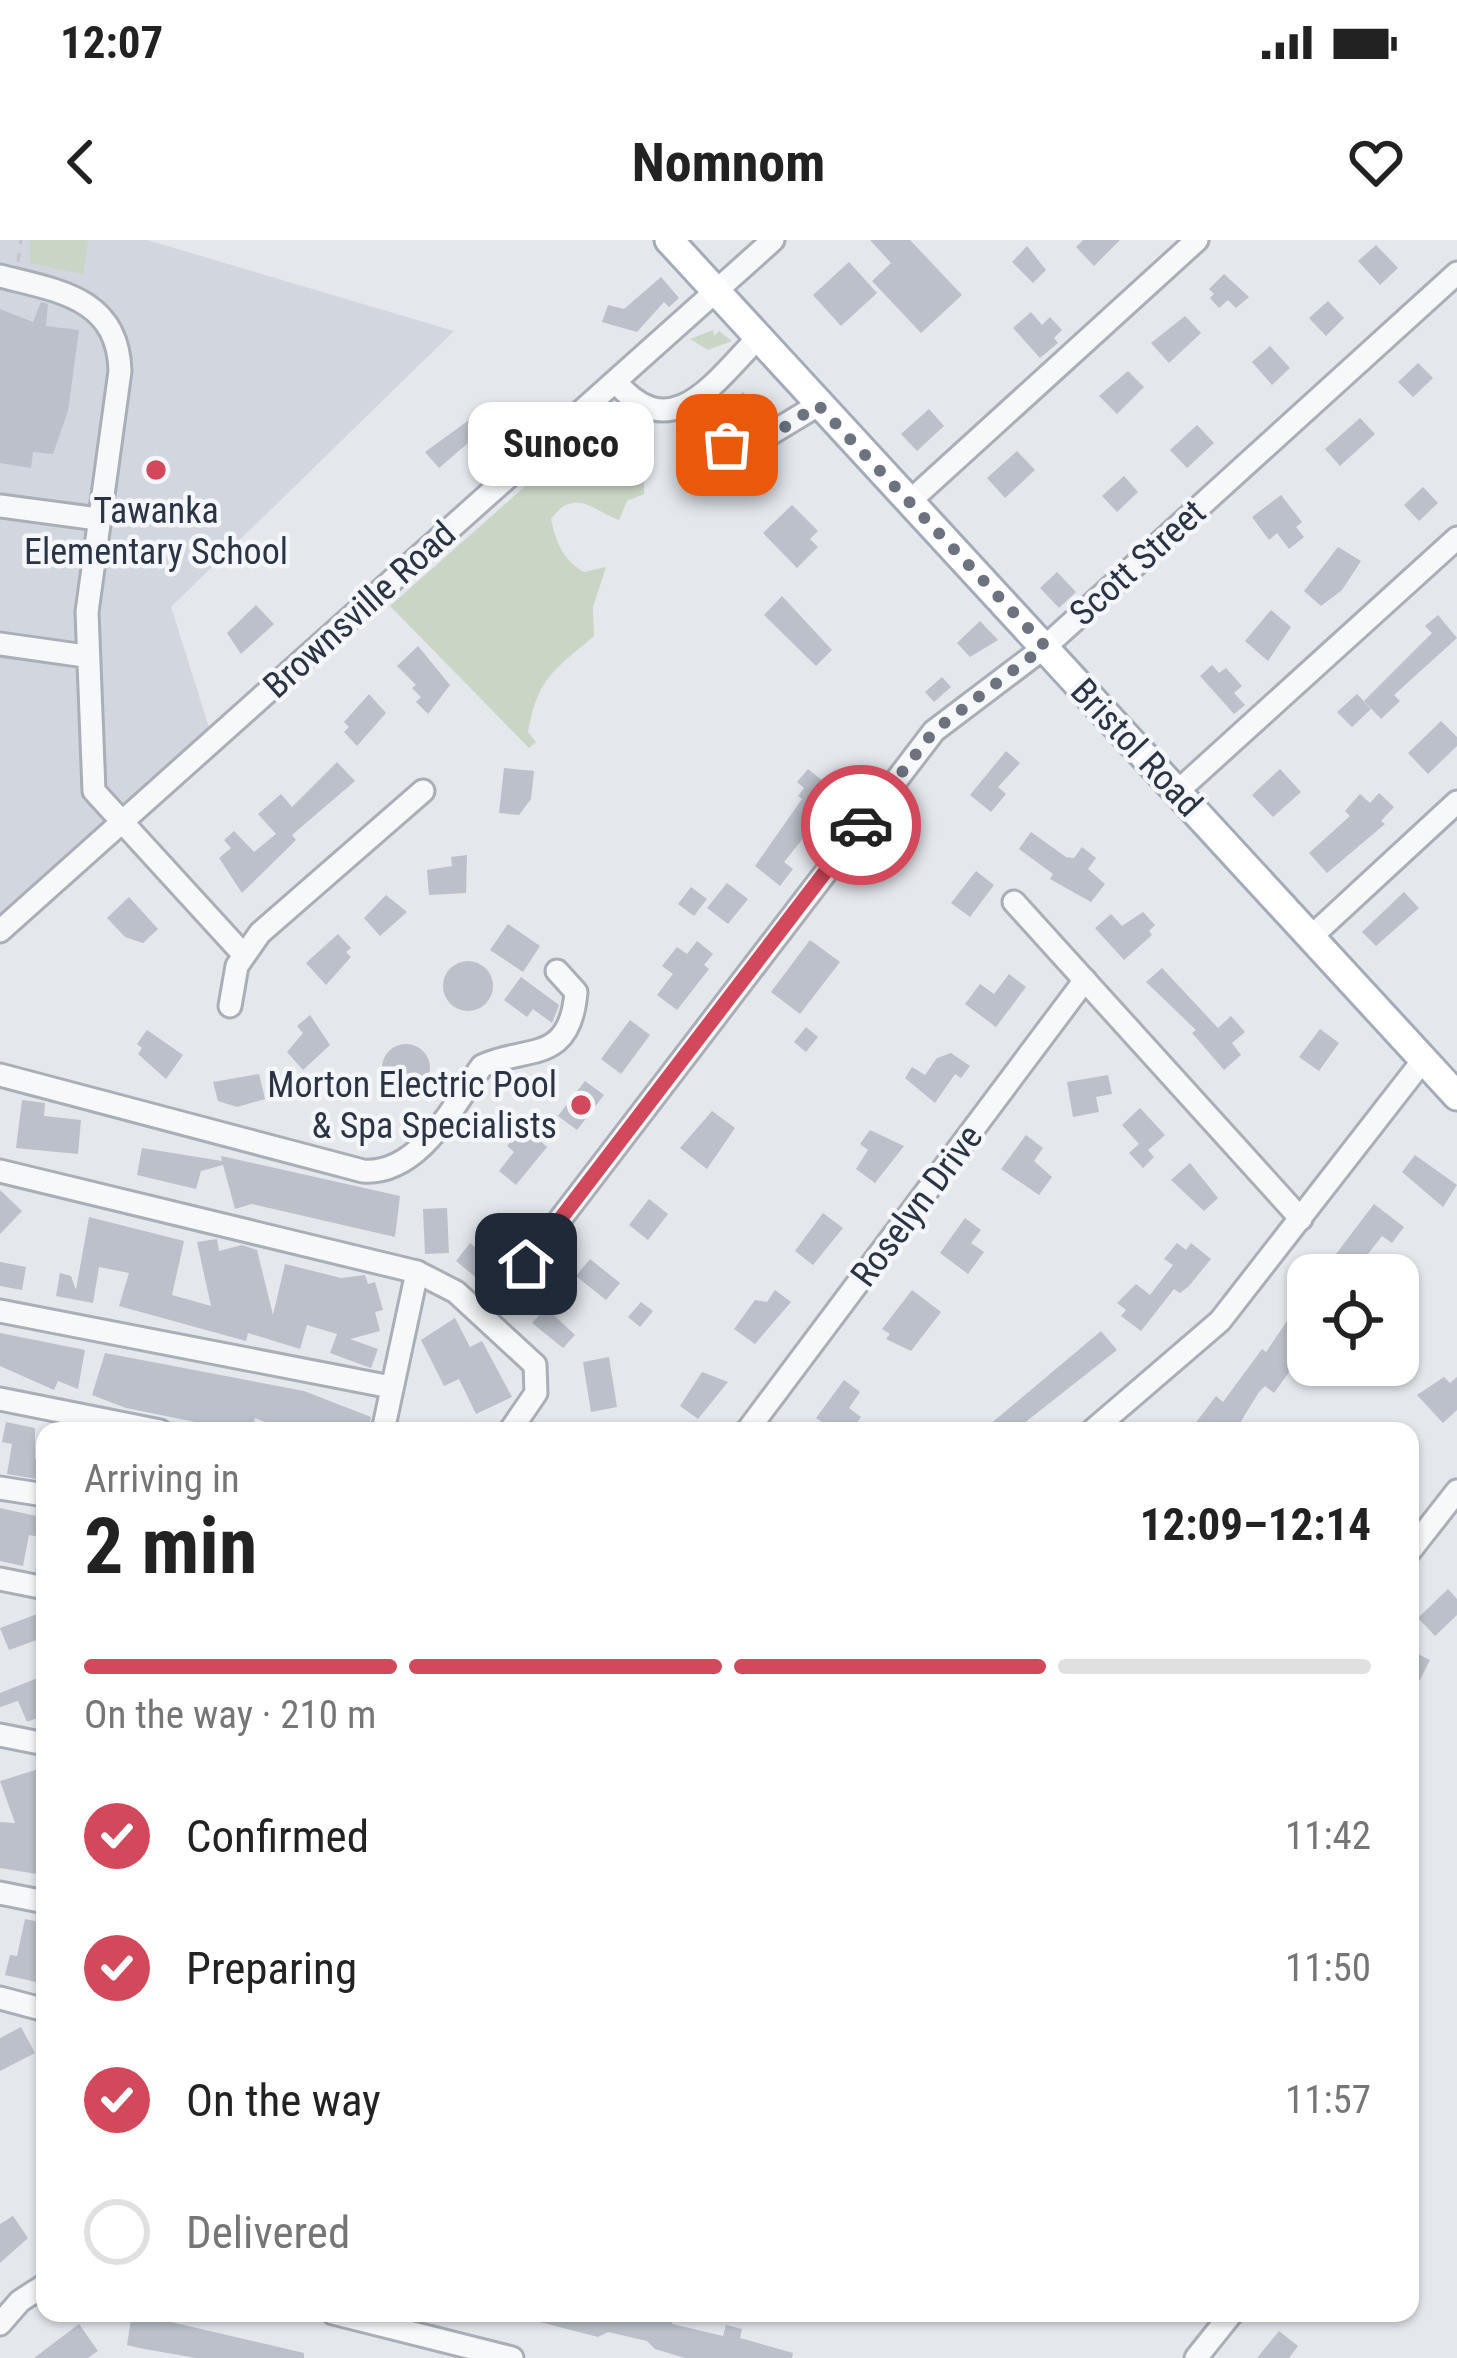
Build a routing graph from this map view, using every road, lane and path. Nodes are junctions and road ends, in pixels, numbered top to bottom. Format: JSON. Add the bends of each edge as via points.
{"nodes":[{"id":1,"x":669,"y":240,"type":"edge"},
{"id":2,"x":773,"y":240,"type":"edge"},
{"id":3,"x":1197,"y":240,"type":"edge"},
{"id":4,"x":1457,"y":273,"type":"edge"},
{"id":5,"x":0,"y":276,"type":"edge"},
{"id":6,"x":716,"y":292,"type":"junction"},
{"id":7,"x":758,"y":338,"type":"junction"},
{"id":8,"x":616,"y":382,"type":"junction"},
{"id":9,"x":692,"y":405,"type":"junction"},
{"id":10,"x":818,"y":405,"type":"junction"},
{"id":11,"x":909,"y":502,"type":"junction"},
{"id":12,"x":0,"y":506,"type":"edge"},
{"id":13,"x":98,"y":519,"type":"junction"},
{"id":14,"x":1457,"y":538,"type":"edge"},
{"id":15,"x":0,"y":644,"type":"edge"},
{"id":16,"x":1045,"y":646,"type":"junction"},
{"id":17,"x":86,"y":656,"type":"junction"},
{"id":18,"x":423,"y":791,"type":"dead end"},
{"id":19,"x":1178,"y":791,"type":"junction"},
{"id":20,"x":1457,"y":802,"type":"edge"},
{"id":21,"x":120,"y":822,"type":"junction"},
{"id":22,"x":1014,"y":902,"type":"dead end"},
{"id":23,"x":0,"y":931,"type":"edge"},
{"id":24,"x":1312,"y":937,"type":"junction"},
{"id":25,"x":243,"y":954,"type":"junction"},
{"id":26,"x":557,"y":971,"type":"dead end"},
{"id":27,"x":1085,"y":980,"type":"junction"},
{"id":28,"x":230,"y":1006,"type":"dead end"},
{"id":29,"x":1424,"y":1060,"type":"junction"},
{"id":30,"x":0,"y":1075,"type":"edge"},
{"id":31,"x":1457,"y":1096,"type":"edge"},
{"id":32,"x":0,"y":1171,"type":"edge"},
{"id":33,"x":1301,"y":1219,"type":"junction"},
{"id":34,"x":526,"y":1264,"type":"dead end"},
{"id":35,"x":416,"y":1272,"type":"junction"},
{"id":36,"x":0,"y":1311,"type":"edge"},
{"id":37,"x":391,"y":1387,"type":"junction"},
{"id":38,"x":0,"y":1400,"type":"edge"},
{"id":39,"x":114,"y":1422,"type":"edge"},
{"id":40,"x":385,"y":1422,"type":"edge"},
{"id":41,"x":517,"y":1422,"type":"edge"},
{"id":42,"x":754,"y":1422,"type":"edge"},
{"id":43,"x":1103,"y":1422,"type":"edge"},
{"id":44,"x":0,"y":1488,"type":"edge"},
{"id":45,"x":1457,"y":1491,"type":"edge"},
{"id":46,"x":36,"y":1494,"type":"edge"},
{"id":47,"x":1419,"y":1540,"type":"edge"},
{"id":48,"x":0,"y":1579,"type":"edge"},
{"id":49,"x":36,"y":1586,"type":"edge"},
{"id":50,"x":0,"y":1735,"type":"edge"},
{"id":51,"x":36,"y":1742,"type":"edge"},
{"id":52,"x":0,"y":1893,"type":"edge"},
{"id":53,"x":36,"y":1900,"type":"edge"},
{"id":54,"x":0,"y":1998,"type":"edge"},
{"id":55,"x":36,"y":2008,"type":"edge"},
{"id":56,"x":36,"y":2291,"type":"edge"},
{"id":57,"x":355,"y":2322,"type":"edge"},
{"id":58,"x":1225,"y":2322,"type":"edge"},
{"id":59,"x":0,"y":2324,"type":"edge"},
{"id":60,"x":416,"y":2347,"type":"edge"},
{"id":61,"x":512,"y":2358,"type":"edge"},
{"id":62,"x":1196,"y":2358,"type":"edge"}],
"edges":[{"from":1,"to":6,"type":"main road","name":"Bristol Road"},
{"from":2,"to":6,"type":"street","name":"Brownsville Road"},
{"from":3,"to":11,"type":"street"},
{"from":4,"to":16,"type":"street","name":"Scott Street"},
{"from":5,"to":13,"type":"street","via":[[74,295],[112,327],[119,371]]},
{"from":6,"to":7,"type":"main road","name":"Bristol Road"},
{"from":6,"to":8,"type":"street","name":"Brownsville Road"},
{"from":7,"to":9,"type":"street"},
{"from":7,"to":10,"type":"main road","name":"Bristol Road"},
{"from":8,"to":9,"type":"street","via":[[631,400],[656,410]]},
{"from":8,"to":21,"type":"street","name":"Brownsville Road"},
{"from":9,"to":10,"type":"street","via":[[742,451]]},
{"from":10,"to":11,"type":"main road","name":"Bristol Road"},
{"from":11,"to":16,"type":"main road","name":"Bristol Road"},
{"from":12,"to":13,"type":"street"},
{"from":13,"to":17,"type":"street"},
{"from":14,"to":19,"type":"street"},
{"from":15,"to":17,"type":"street"},
{"from":16,"to":19,"type":"main road","name":"Bristol Road"},
{"from":16,"to":34,"type":"street","name":"Scott Street","via":[[955,711],[915,752]]},
{"from":17,"to":21,"type":"street","via":[[94,791]]},
{"from":18,"to":25,"type":"street"},
{"from":19,"to":24,"type":"main road","name":"Bristol Road"},
{"from":20,"to":24,"type":"street"},
{"from":21,"to":23,"type":"street","name":"Brownsville Road"},
{"from":21,"to":25,"type":"street"},
{"from":22,"to":27,"type":"street"},
{"from":24,"to":29,"type":"main road","name":"Bristol Road"},
{"from":25,"to":28,"type":"street"},
{"from":26,"to":30,"type":"street","via":[[575,1002],[545,1053],[482,1066],[417,1151],[375,1172]]},
{"from":27,"to":33,"type":"street"},
{"from":27,"to":42,"type":"street","name":"Roselyn Drive"},
{"from":29,"to":31,"type":"main road","name":"Bristol Road"},
{"from":29,"to":33,"type":"street"},
{"from":32,"to":35,"type":"street"},
{"from":33,"to":43,"type":"street","via":[[1201,1342]]},
{"from":35,"to":37,"type":"street"},
{"from":35,"to":41,"type":"street","via":[[456,1292],[538,1376]]},
{"from":36,"to":37,"type":"street"},
{"from":37,"to":40,"type":"street"},
{"from":38,"to":39,"type":"street"},
{"from":44,"to":46,"type":"street"},
{"from":45,"to":47,"type":"street"},
{"from":48,"to":49,"type":"street"},
{"from":50,"to":51,"type":"street"},
{"from":52,"to":53,"type":"street"},
{"from":54,"to":55,"type":"street"},
{"from":56,"to":59,"type":"street"},
{"from":57,"to":60,"type":"street"},
{"from":58,"to":62,"type":"street"},
{"from":60,"to":61,"type":"street"}]}
